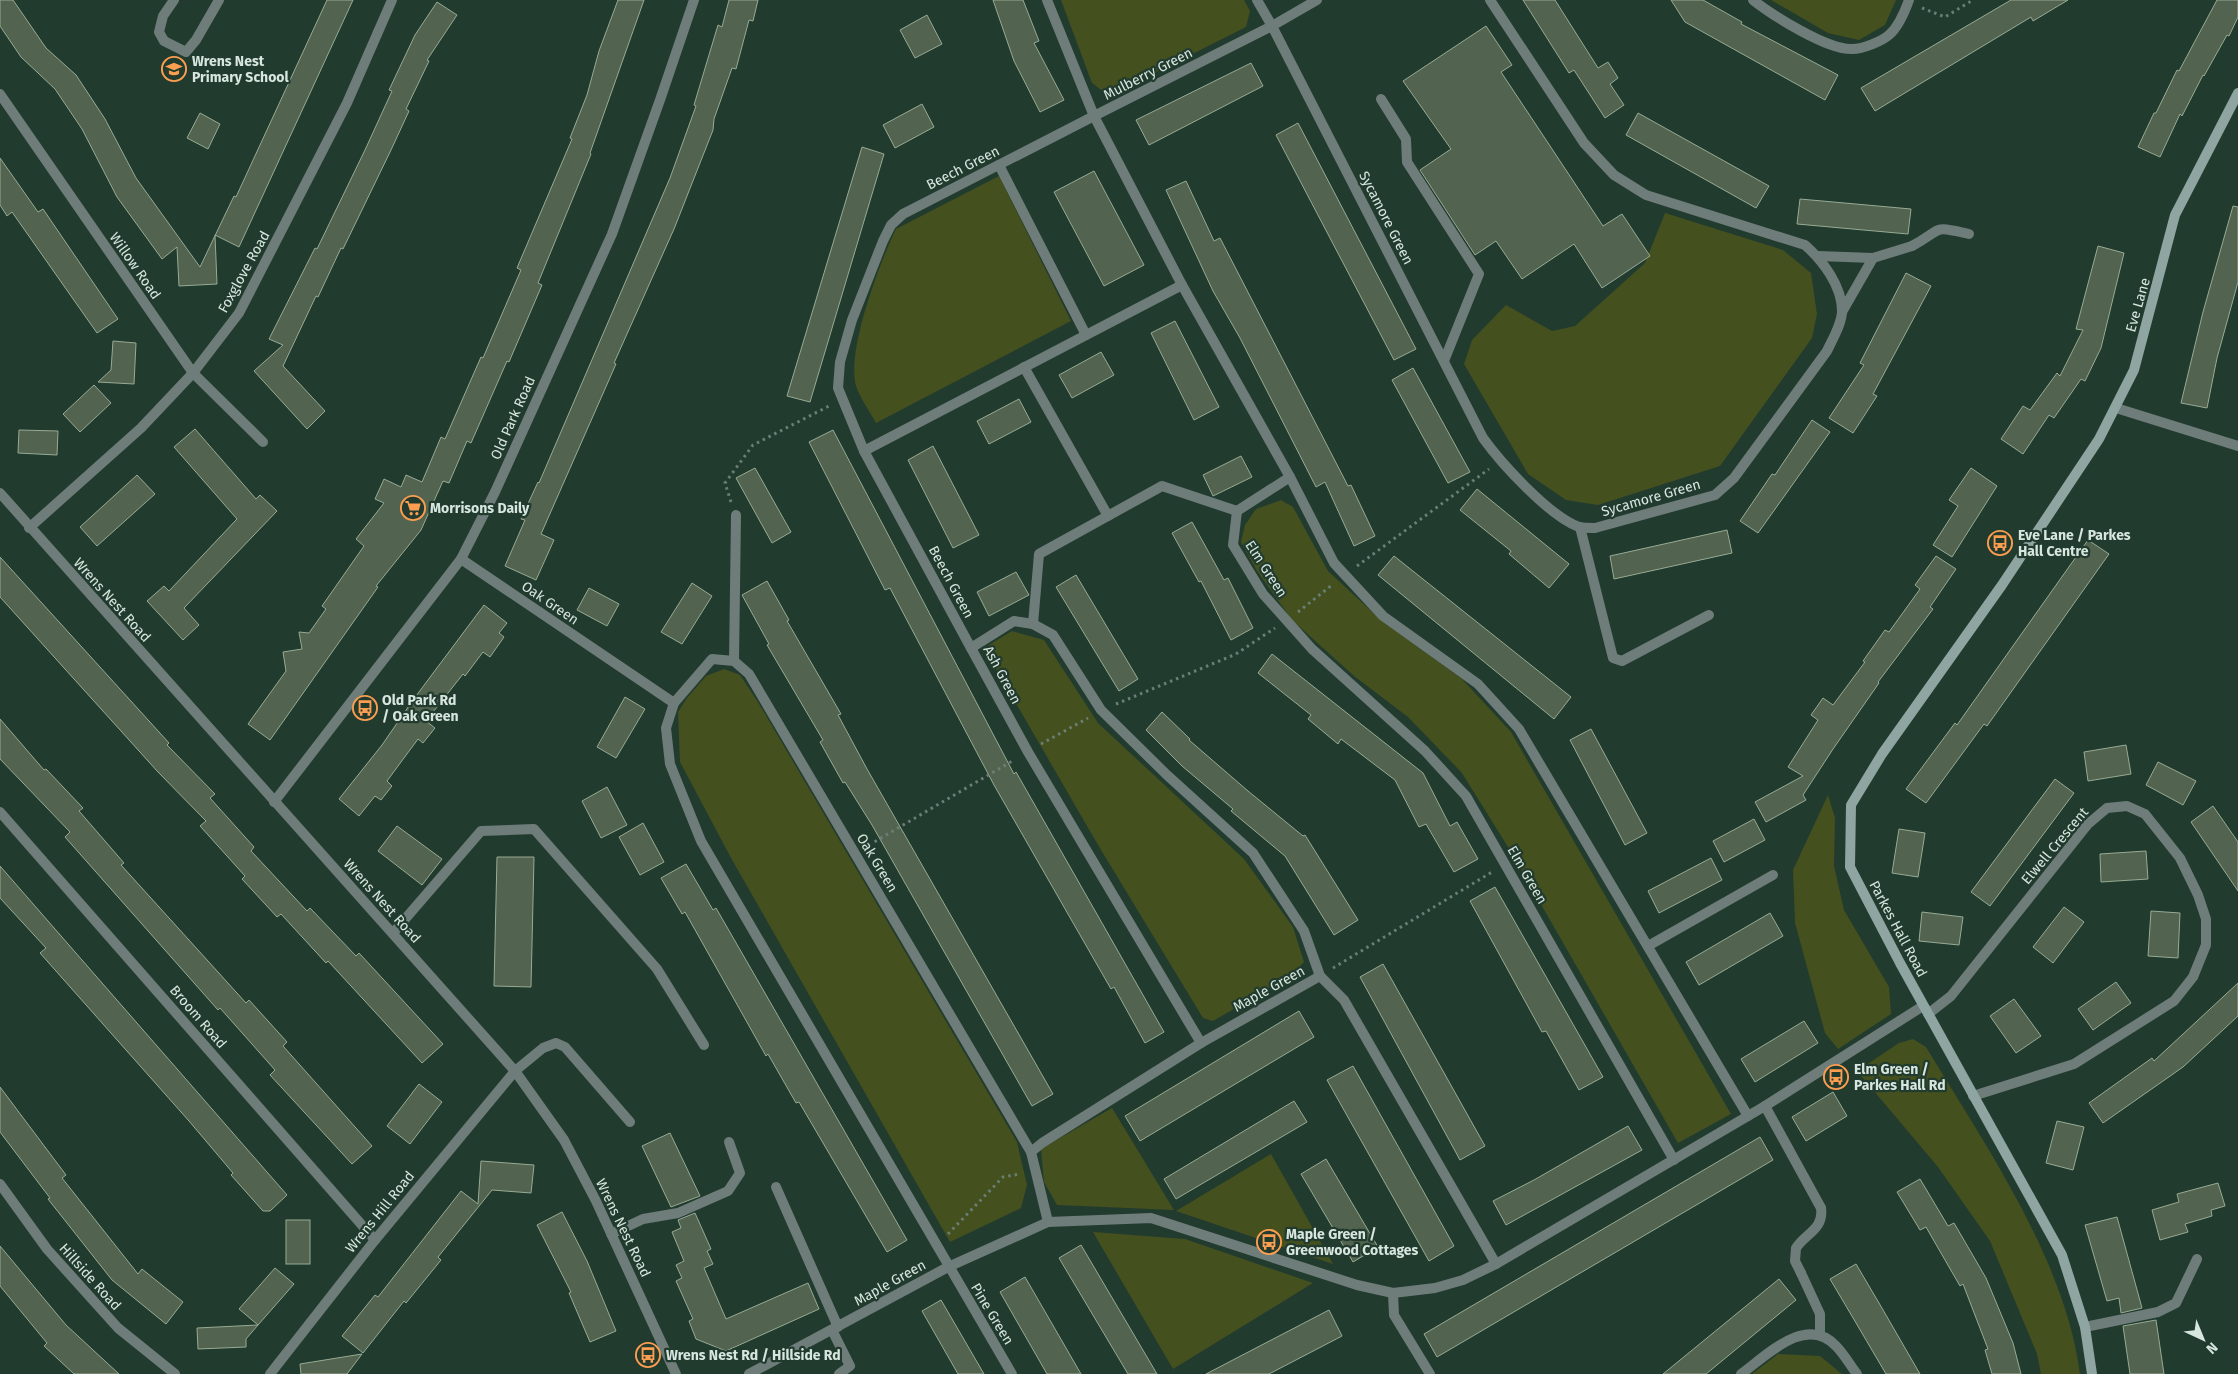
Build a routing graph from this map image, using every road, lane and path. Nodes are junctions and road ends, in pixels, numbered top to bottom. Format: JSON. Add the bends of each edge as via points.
{"nodes":[{"id":1,"x":174,"y":0,"type":"edge"},
{"id":2,"x":219,"y":0,"type":"edge"},
{"id":3,"x":392,"y":0,"type":"edge"},
{"id":4,"x":694,"y":0,"type":"edge"},
{"id":5,"x":1047,"y":0,"type":"edge"},
{"id":6,"x":1258,"y":0,"type":"edge"},
{"id":7,"x":1317,"y":0,"type":"edge"},
{"id":8,"x":1490,"y":0,"type":"edge"},
{"id":9,"x":1753,"y":0,"type":"edge"},
{"id":10,"x":1973,"y":0,"type":"edge"},
{"id":11,"x":1908,"y":2,"type":"edge"},
{"id":12,"x":1272,"y":26,"type":"junction"},
{"id":13,"x":2238,"y":92,"type":"edge"},
{"id":14,"x":0,"y":94,"type":"edge"},
{"id":15,"x":1381,"y":100,"type":"dead end"},
{"id":16,"x":1094,"y":116,"type":"junction"},
{"id":17,"x":999,"y":165,"type":"junction"},
{"id":18,"x":1969,"y":234,"type":"dead end"},
{"id":19,"x":1818,"y":256,"type":"junction"},
{"id":20,"x":1874,"y":258,"type":"junction"},
{"id":21,"x":1182,"y":286,"type":"junction"},
{"id":22,"x":1842,"y":312,"type":"junction"},
{"id":23,"x":1086,"y":335,"type":"junction"},
{"id":24,"x":1444,"y":361,"type":"junction"},
{"id":25,"x":1024,"y":367,"type":"junction"},
{"id":26,"x":193,"y":373,"type":"junction"},
{"id":27,"x":842,"y":399,"type":"junction"},
{"id":28,"x":2116,"y":408,"type":"junction"},
{"id":29,"x":263,"y":442,"type":"dead end"},
{"id":30,"x":2238,"y":446,"type":"edge"},
{"id":31,"x":864,"y":451,"type":"junction"},
{"id":32,"x":1500,"y":461,"type":"junction"},
{"id":33,"x":1290,"y":477,"type":"junction"},
{"id":34,"x":0,"y":493,"type":"edge"},
{"id":35,"x":1237,"y":511,"type":"junction"},
{"id":36,"x":736,"y":515,"type":"joint"},
{"id":37,"x":1108,"y":516,"type":"junction"},
{"id":38,"x":2047,"y":517,"type":"joint"},
{"id":39,"x":1580,"y":527,"type":"junction"},
{"id":40,"x":30,"y":528,"type":"junction"},
{"id":41,"x":461,"y":559,"type":"junction"},
{"id":42,"x":1345,"y":574,"type":"junction"},
{"id":43,"x":1709,"y":615,"type":"dead end"},
{"id":44,"x":1287,"y":621,"type":"junction"},
{"id":45,"x":1033,"y":624,"type":"junction"},
{"id":46,"x":970,"y":648,"type":"junction"},
{"id":47,"x":734,"y":661,"type":"junction"},
{"id":48,"x":674,"y":703,"type":"junction"},
{"id":49,"x":1102,"y":710,"type":"junction"},
{"id":50,"x":1028,"y":752,"type":"junction"},
{"id":51,"x":274,"y":802,"type":"junction"},
{"id":52,"x":0,"y":812,"type":"edge"},
{"id":53,"x":855,"y":854,"type":"junction"},
{"id":54,"x":1505,"y":864,"type":"junction"},
{"id":55,"x":1773,"y":875,"type":"dead end"},
{"id":56,"x":393,"y":933,"type":"junction"},
{"id":57,"x":1648,"y":946,"type":"junction"},
{"id":58,"x":1320,"y":976,"type":"junction"},
{"id":59,"x":1925,"y":1010,"type":"junction"},
{"id":60,"x":1201,"y":1042,"type":"junction"},
{"id":61,"x":704,"y":1045,"type":"dead end"},
{"id":62,"x":515,"y":1071,"type":"junction"},
{"id":63,"x":1973,"y":1096,"type":"junction"},
{"id":64,"x":1765,"y":1106,"type":"junction"},
{"id":65,"x":1748,"y":1116,"type":"junction"},
{"id":66,"x":630,"y":1122,"type":"dead end"},
{"id":67,"x":729,"y":1142,"type":"dead end"},
{"id":68,"x":1031,"y":1152,"type":"junction"},
{"id":69,"x":1674,"y":1160,"type":"junction"},
{"id":70,"x":1036,"y":1170,"type":"junction"},
{"id":71,"x":0,"y":1184,"type":"edge"},
{"id":72,"x":776,"y":1187,"type":"dead end"},
{"id":73,"x":1048,"y":1222,"type":"junction"},
{"id":74,"x":611,"y":1234,"type":"junction"},
{"id":75,"x":374,"y":1240,"type":"junction"},
{"id":76,"x":934,"y":1244,"type":"junction"},
{"id":77,"x":2197,"y":1259,"type":"dead end"},
{"id":78,"x":1496,"y":1264,"type":"junction"},
{"id":79,"x":948,"y":1267,"type":"junction"},
{"id":80,"x":1393,"y":1293,"type":"junction"},
{"id":81,"x":2085,"y":1327,"type":"junction"},
{"id":82,"x":835,"y":1329,"type":"junction"},
{"id":83,"x":1820,"y":1335,"type":"junction"},
{"id":84,"x":175,"y":1374,"type":"edge"},
{"id":85,"x":270,"y":1374,"type":"edge"},
{"id":86,"x":676,"y":1374,"type":"edge"},
{"id":87,"x":749,"y":1374,"type":"edge"},
{"id":88,"x":839,"y":1374,"type":"edge"},
{"id":89,"x":1012,"y":1374,"type":"edge"},
{"id":90,"x":1430,"y":1374,"type":"edge"},
{"id":91,"x":1741,"y":1374,"type":"edge"},
{"id":92,"x":1857,"y":1374,"type":"edge"},
{"id":93,"x":2092,"y":1374,"type":"edge"}],
"edges":[{"from":1,"to":2,"type":"street","via":[[163,16],[159,32],[164,40],[186,52]]},
{"from":3,"to":26,"type":"street","name":"Foxglove Road","via":[[347,103],[239,313]]},
{"from":4,"to":41,"type":"street","name":"Old Park Road","via":[[612,234],[495,492]]},
{"from":5,"to":16,"type":"street","name":"Mulberry Green"},
{"from":6,"to":12,"type":"street"},
{"from":7,"to":12,"type":"street"},
{"from":8,"to":19,"type":"street","via":[[1584,143],[1614,175],[1646,195],[1789,239],[1805,245]]},
{"from":9,"to":11,"type":"street","via":[[1771,14],[1822,40],[1852,50],[1890,34]]},
{"from":10,"to":11,"type":"path","via":[[1946,17]]},
{"from":12,"to":16,"type":"street","name":"Mulberry Green"},
{"from":12,"to":24,"type":"street","name":"Sycamore Green"},
{"from":13,"to":28,"type":"street","name":"Eve Lane","via":[[2176,215],[2134,370]]},
{"from":14,"to":26,"type":"street","name":"Willow Road"},
{"from":15,"to":24,"type":"street","via":[[1406,139],[1407,162],[1479,274]]},
{"from":16,"to":17,"type":"street","name":"Beech Green"},
{"from":16,"to":21,"type":"street"},
{"from":17,"to":23,"type":"street"},
{"from":17,"to":27,"type":"street","name":"Beech Green","via":[[903,214],[891,225],[852,320],[840,362],[838,388]]},
{"from":18,"to":20,"type":"street","via":[[1941,228],[1912,246]]},
{"from":19,"to":20,"type":"street"},
{"from":19,"to":22,"type":"street","via":[[1830,273]]},
{"from":20,"to":22,"type":"street","name":"Sycamore Green"},
{"from":21,"to":23,"type":"street"},
{"from":21,"to":33,"type":"street"},
{"from":22,"to":39,"type":"street","name":"Sycamore Green","via":[[1827,351],[1734,478],[1715,494],[1595,528]]},
{"from":23,"to":25,"type":"street"},
{"from":24,"to":32,"type":"street","name":"Sycamore Green","via":[[1483,438]]},
{"from":25,"to":31,"type":"street"},
{"from":25,"to":37,"type":"street"},
{"from":26,"to":29,"type":"street","name":"Willow Road"},
{"from":26,"to":40,"type":"street","name":"Foxglove Road","via":[[141,428]]},
{"from":27,"to":31,"type":"street","name":"Beech Green"},
{"from":27,"to":36,"type":"path","via":[[753,445],[726,483]]},
{"from":28,"to":30,"type":"street"},
{"from":28,"to":38,"type":"street","name":"Eve Lane","via":[[2099,440]]},
{"from":31,"to":46,"type":"street","name":"Beech Green"},
{"from":32,"to":39,"type":"street","name":"Sycamore Green","via":[[1539,499]]},
{"from":32,"to":42,"type":"path"},
{"from":33,"to":35,"type":"street"},
{"from":33,"to":42,"type":"street","via":[[1334,563]]},
{"from":34,"to":40,"type":"street","name":"Wrens Nest Road"},
{"from":35,"to":37,"type":"street","via":[[1162,486]]},
{"from":35,"to":44,"type":"street","name":"Elm Green","via":[[1233,545],[1263,594]]},
{"from":36,"to":47,"type":"street"},
{"from":37,"to":45,"type":"street","via":[[1039,554]]},
{"from":38,"to":59,"type":"street","name":"Parkes Hall Road","via":[[1882,754],[1851,805],[1850,867]]},
{"from":39,"to":43,"type":"street","via":[[1613,658],[1622,661]]},
{"from":40,"to":51,"type":"street","name":"Wrens Nest Road"},
{"from":41,"to":48,"type":"street","name":"Oak Green"},
{"from":41,"to":51,"type":"street","name":"Old Park Road"},
{"from":42,"to":44,"type":"path"},
{"from":42,"to":57,"type":"street","via":[[1383,616],[1478,684],[1520,729]]},
{"from":44,"to":49,"type":"path","via":[[1236,654]]},
{"from":44,"to":54,"type":"street","name":"Elm Green","via":[[1312,649],[1425,751],[1460,789]]},
{"from":45,"to":46,"type":"street","name":"Ash Green","via":[[1014,622]]},
{"from":45,"to":49,"type":"street","via":[[1053,635]]},
{"from":46,"to":50,"type":"street","name":"Ash Green"},
{"from":47,"to":48,"type":"street","via":[[712,659]]},
{"from":47,"to":53,"type":"street","name":"Oak Green","via":[[749,674]]},
{"from":48,"to":76,"type":"street","via":[[666,728],[670,764],[701,841]]},
{"from":49,"to":50,"type":"path"},
{"from":49,"to":58,"type":"street","via":[[1167,775],[1253,853],[1304,931]]},
{"from":50,"to":53,"type":"path"},
{"from":50,"to":60,"type":"street","name":"Ash Green"},
{"from":51,"to":56,"type":"street","name":"Wrens Nest Road"},
{"from":52,"to":75,"type":"street","name":"Broom Road"},
{"from":53,"to":68,"type":"street","name":"Oak Green"},
{"from":54,"to":58,"type":"path"},
{"from":54,"to":69,"type":"street","name":"Elm Green"},
{"from":55,"to":57,"type":"street"},
{"from":56,"to":61,"type":"street","via":[[482,831],[534,829],[657,969]]},
{"from":56,"to":62,"type":"street","name":"Wrens Nest Road"},
{"from":57,"to":65,"type":"street"},
{"from":58,"to":60,"type":"street","name":"Maple Green"},
{"from":58,"to":78,"type":"street","name":"Maple Green","via":[[1344,1000]]},
{"from":59,"to":63,"type":"street","name":"Parkes Hall Road"},
{"from":59,"to":63,"type":"street","name":"Elwell Crescent","via":[[1951,996],[2088,824],[2107,808],[2127,806],[2145,814],[2180,858],[2206,919],[2206,944],[2193,977],[2174,1001],[2074,1064]]},
{"from":59,"to":64,"type":"street"},
{"from":60,"to":68,"type":"street","name":"Maple Green"},
{"from":62,"to":66,"type":"street","name":"Wrens Hill Road","via":[[543,1048],[556,1043],[566,1047]]},
{"from":62,"to":74,"type":"street","name":"Wrens Nest Road","via":[[564,1140]]},
{"from":62,"to":75,"type":"street","name":"Wrens Hill Road"},
{"from":63,"to":81,"type":"street","name":"Parkes Hall Road","via":[[2062,1255]]},
{"from":64,"to":65,"type":"street"},
{"from":64,"to":83,"type":"street","via":[[1822,1208],[1822,1219],[1796,1248],[1795,1261],[1820,1314]]},
{"from":65,"to":69,"type":"street"},
{"from":67,"to":74,"type":"street","via":[[740,1173],[728,1191],[678,1213],[643,1219]]},
{"from":68,"to":70,"type":"street"},
{"from":69,"to":78,"type":"street","name":"Maple Green"},
{"from":70,"to":73,"type":"street"},
{"from":70,"to":76,"type":"path","via":[[1003,1177],[943,1239]]},
{"from":71,"to":84,"type":"street","name":"Hillside Road","via":[[48,1249],[118,1328]]},
{"from":72,"to":82,"type":"street"},
{"from":73,"to":79,"type":"street","name":"Maple Green"},
{"from":73,"to":80,"type":"street","name":"Maple Green","via":[[1150,1218],[1357,1285]]},
{"from":74,"to":86,"type":"street","name":"Wrens Nest Road"},
{"from":75,"to":85,"type":"street","name":"Wrens Hill Road"},
{"from":76,"to":79,"type":"street"},
{"from":77,"to":81,"type":"street","via":[[2176,1303],[2158,1312]]},
{"from":78,"to":80,"type":"street","name":"Maple Green","via":[[1463,1280],[1435,1288]]},
{"from":79,"to":82,"type":"street","name":"Maple Green"},
{"from":79,"to":89,"type":"street","name":"Pine Green"},
{"from":80,"to":90,"type":"street","via":[[1394,1316]]},
{"from":81,"to":93,"type":"street","name":"Parkes Hall Road"},
{"from":82,"to":87,"type":"street","name":"Maple Green"},
{"from":82,"to":88,"type":"street","via":[[850,1366]]},
{"from":83,"to":91,"type":"street","via":[[1799,1335],[1788,1339]]},
{"from":83,"to":92,"type":"street","via":[[1835,1345]]}]}
